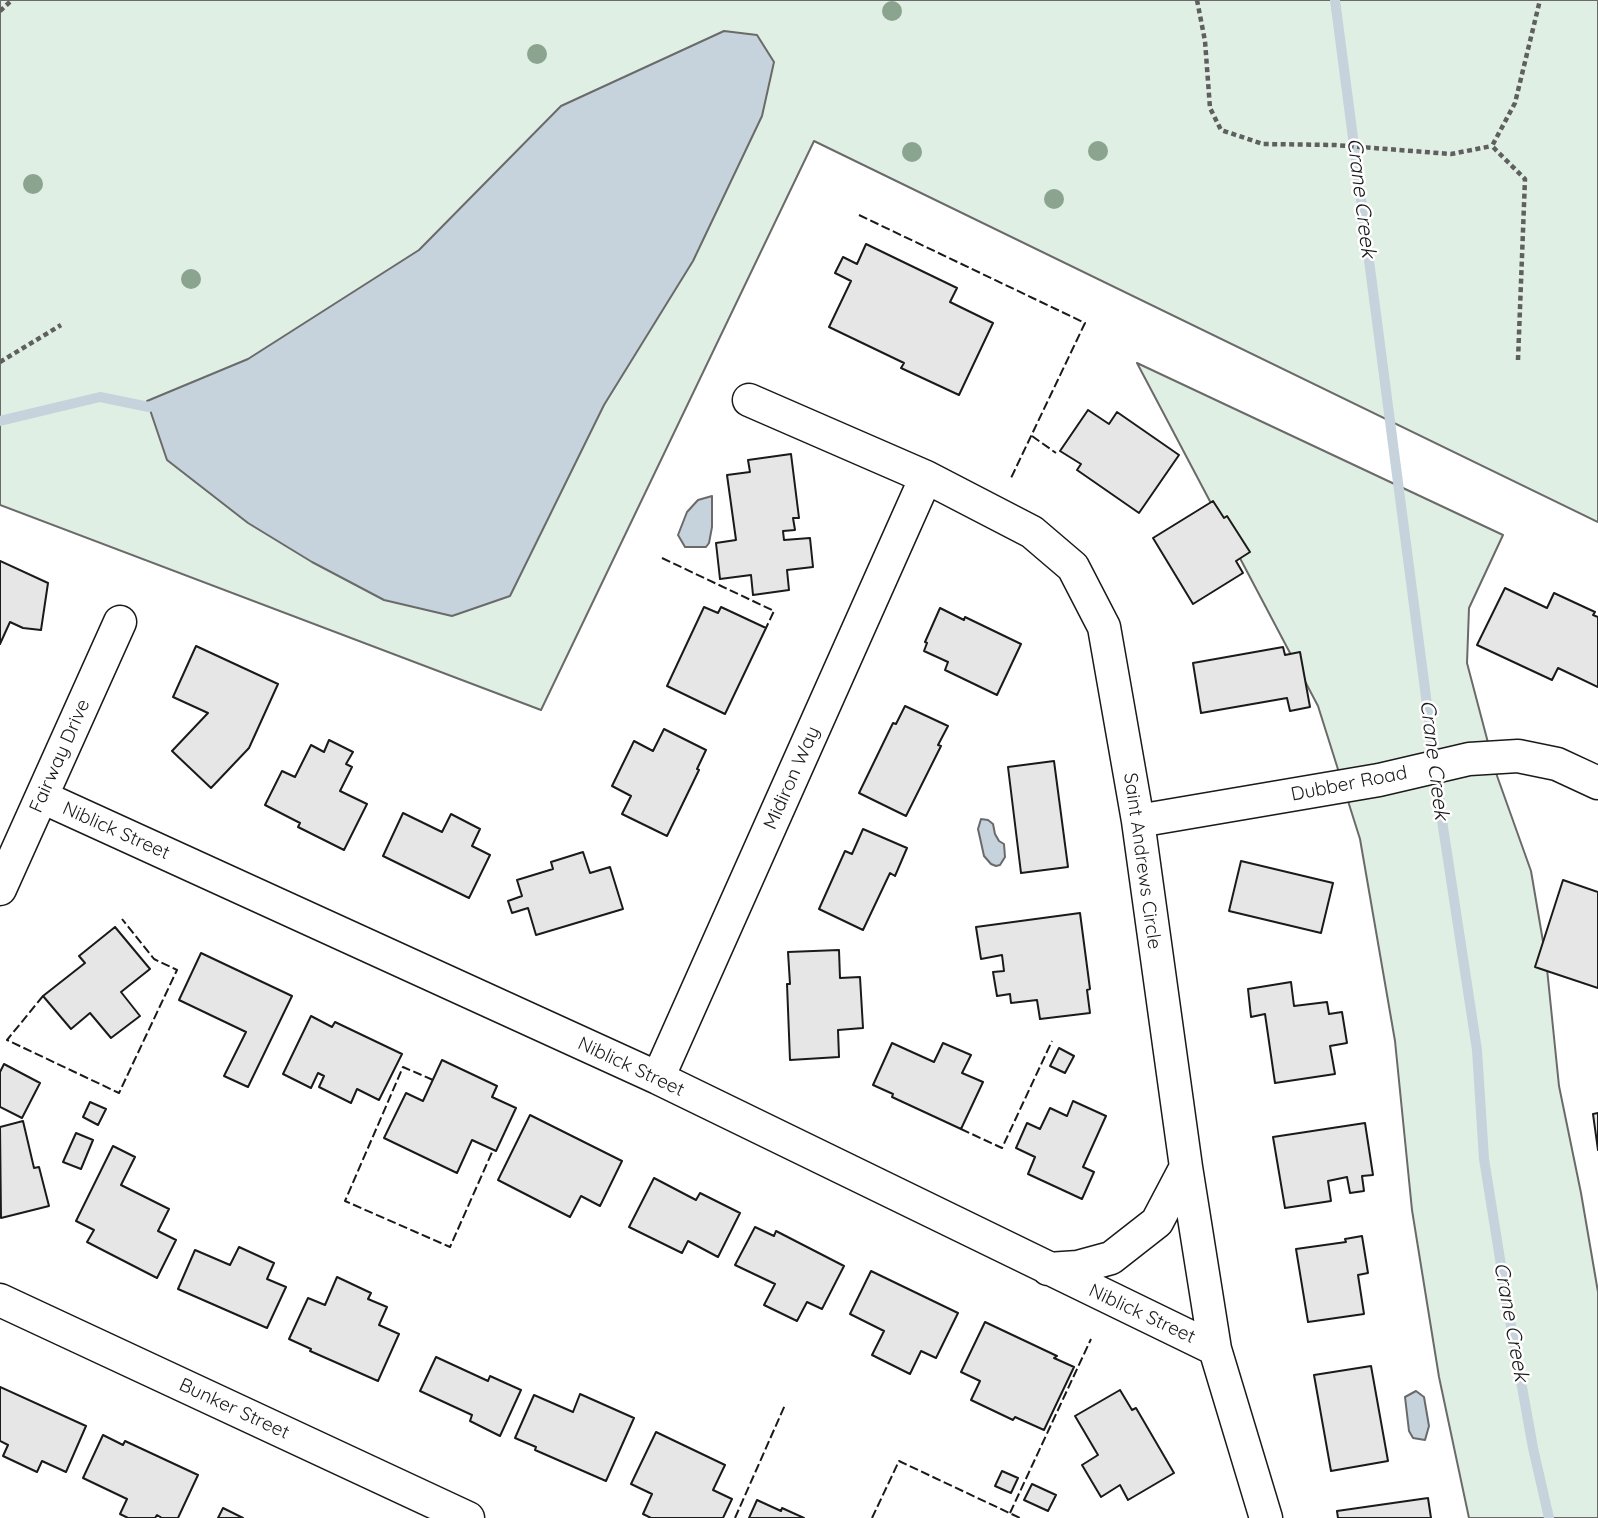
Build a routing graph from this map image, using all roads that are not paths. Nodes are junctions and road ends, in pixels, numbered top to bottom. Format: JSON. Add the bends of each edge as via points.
{"nodes":[{"id":1,"x":749,"y":400,"type":"dead end"},
{"id":2,"x":926,"y":477,"type":"junction"},
{"id":3,"x":120,"y":622,"type":"dead end"},
{"id":4,"x":1598,"y":783,"type":"edge"},
{"id":5,"x":42,"y":797,"type":"junction"},
{"id":6,"x":1138,"y":821,"type":"junction"},
{"id":7,"x":0,"y":889,"type":"edge"},
{"id":8,"x":657,"y":1078,"type":"junction"},
{"id":9,"x":1186,"y":1167,"type":"junction"},
{"id":10,"x":1048,"y":1269,"type":"junction"},
{"id":11,"x":0,"y":1300,"type":"edge"},
{"id":12,"x":1215,"y":1349,"type":"junction"},
{"id":13,"x":468,"y":1518,"type":"edge"},
{"id":14,"x":1266,"y":1518,"type":"edge"}],
"edges":[{"from":1,"to":2,"type":"street","name":"Saint Andrews Circle"},
{"from":2,"to":6,"type":"street","name":"Saint Andrews Circle","via":[[1032,532],[1073,567],[1104,627]]},
{"from":2,"to":8,"type":"street","name":"Midiron Way"},
{"from":3,"to":5,"type":"street","name":"Fairway Drive"},
{"from":4,"to":6,"type":"street","name":"Dubber Road","via":[[1557,765],[1518,757],[1469,759],[1379,780]]},
{"from":5,"to":7,"type":"street","name":"Fairway Drive"},
{"from":5,"to":8,"type":"street","name":"Niblick Street"},
{"from":6,"to":9,"type":"street","name":"Saint Andrews Circle"},
{"from":8,"to":10,"type":"street","name":"Niblick Street"},
{"from":9,"to":10,"type":"street","via":[[1157,1222],[1111,1258]]},
{"from":9,"to":12,"type":"street","name":"Saint Andrews Circle"},
{"from":10,"to":12,"type":"street","name":"Niblick Street"},
{"from":11,"to":13,"type":"street","name":"Bunker Street"},
{"from":12,"to":14,"type":"street","name":"Saint Andrews Circle"}]}
